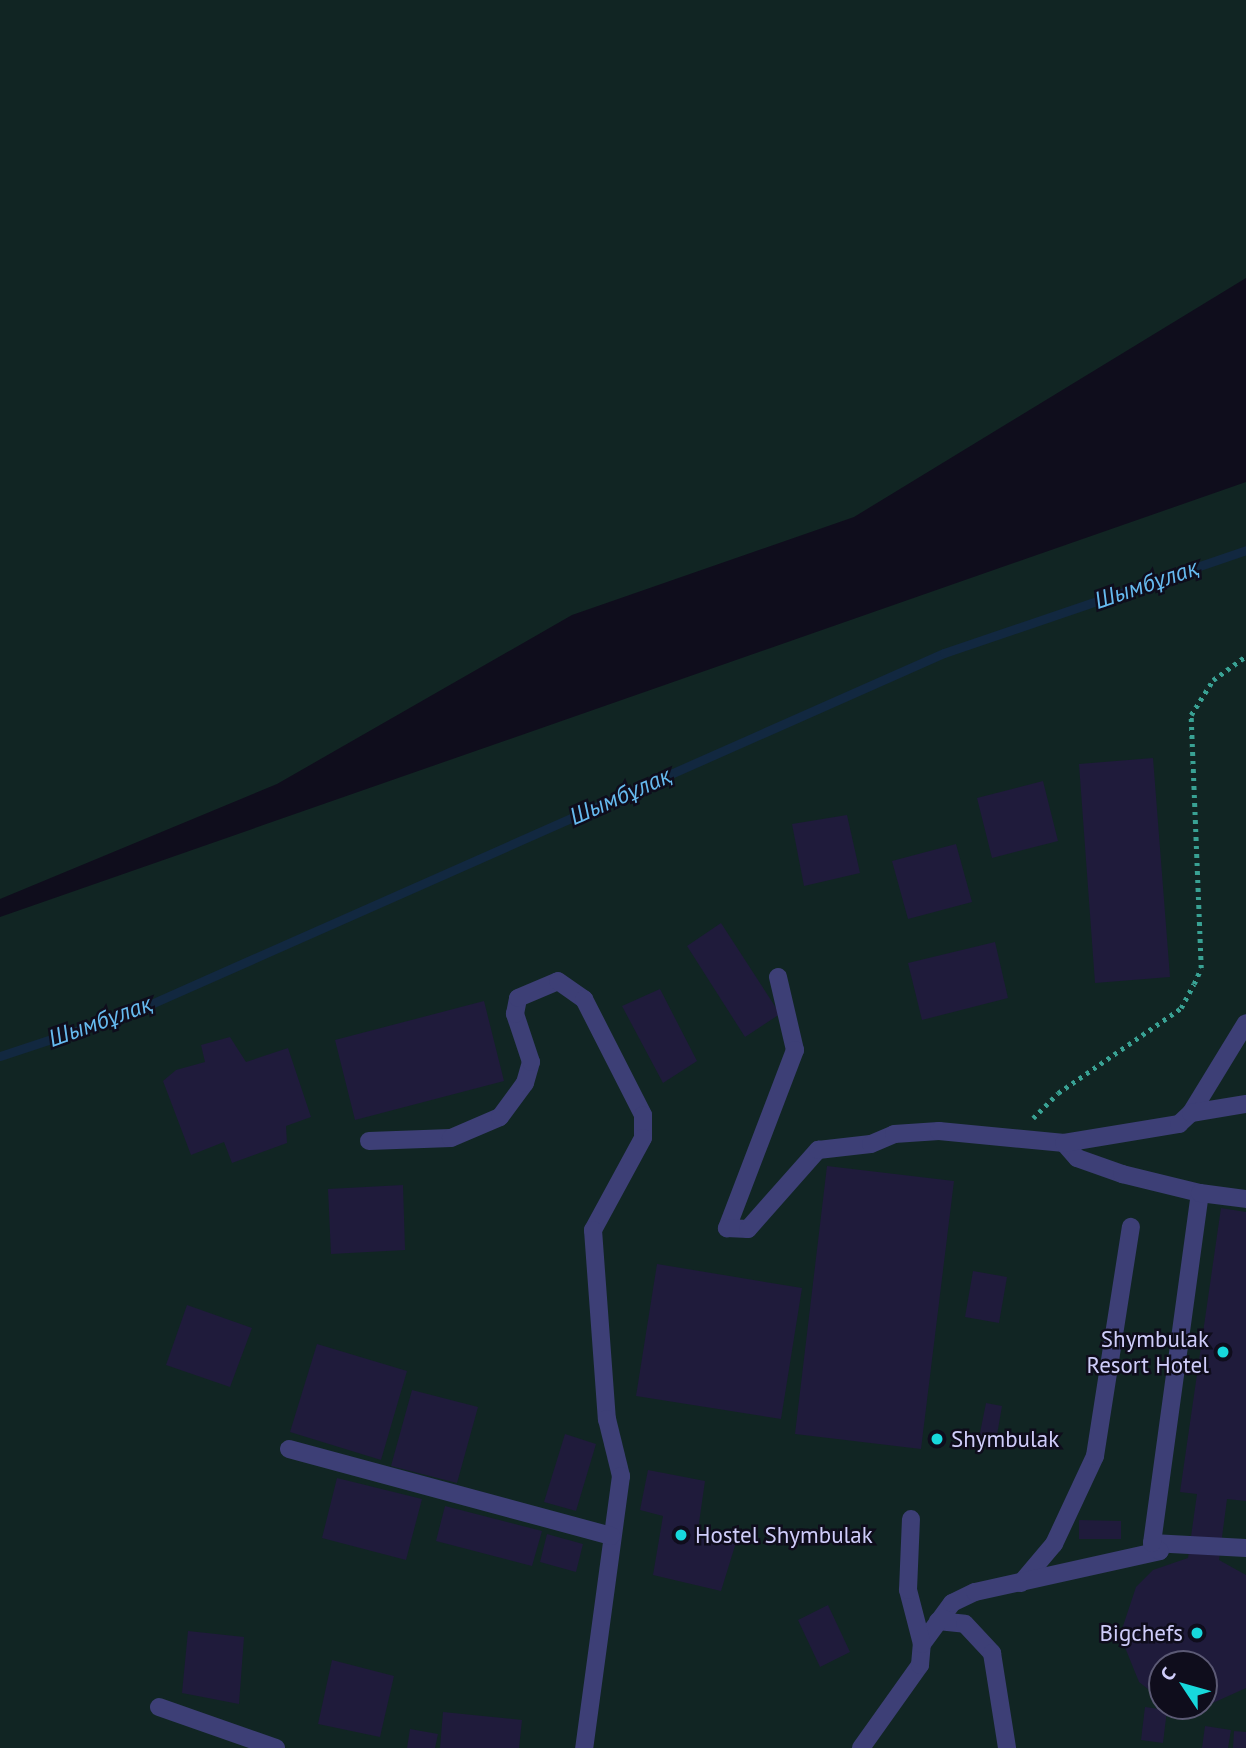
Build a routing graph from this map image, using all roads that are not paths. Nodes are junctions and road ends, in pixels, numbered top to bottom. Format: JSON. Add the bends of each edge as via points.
{"nodes":[{"id":1,"x":778,"y":977,"type":"dead end"},
{"id":2,"x":1246,"y":1023,"type":"edge"},
{"id":3,"x":1246,"y":1104,"type":"edge"},
{"id":4,"x":1191,"y":1113,"type":"junction"},
{"id":5,"x":369,"y":1141,"type":"dead end"},
{"id":6,"x":1064,"y":1143,"type":"junction"},
{"id":7,"x":1200,"y":1193,"type":"junction"},
{"id":8,"x":1246,"y":1199,"type":"edge"},
{"id":9,"x":1130,"y":1227,"type":"dead end"},
{"id":10,"x":289,"y":1449,"type":"dead end"},
{"id":11,"x":911,"y":1518,"type":"dead end"},
{"id":12,"x":611,"y":1536,"type":"junction"},
{"id":13,"x":1152,"y":1543,"type":"junction"},
{"id":14,"x":1246,"y":1548,"type":"edge"},
{"id":15,"x":1021,"y":1583,"type":"junction"},
{"id":16,"x":938,"y":1621,"type":"junction"},
{"id":17,"x":922,"y":1644,"type":"junction"},
{"id":18,"x":159,"y":1707,"type":"dead end"},
{"id":19,"x":276,"y":1748,"type":"edge"},
{"id":20,"x":584,"y":1748,"type":"edge"},
{"id":21,"x":861,"y":1748,"type":"edge"},
{"id":22,"x":1007,"y":1748,"type":"edge"}],
"edges":[{"from":1,"to":6,"type":"lane","via":[[794,1051],[727,1228],[748,1229],[818,1150],[939,1131]]},
{"from":2,"to":4,"type":"lane"},
{"from":3,"to":4,"type":"lane"},
{"from":4,"to":6,"type":"lane","via":[[1180,1124]]},
{"from":5,"to":12,"type":"lane","via":[[451,1138],[500,1117],[525,1083],[531,1062],[515,1014],[518,998],[558,981],[583,999],[643,1115],[643,1138],[593,1230],[607,1419],[621,1476]]},
{"from":6,"to":7,"type":"lane","via":[[1088,1162]]},
{"from":7,"to":8,"type":"lane"},
{"from":7,"to":13,"type":"lane"},
{"from":9,"to":15,"type":"lane","via":[[1095,1456],[1054,1544]]},
{"from":10,"to":12,"type":"lane"},
{"from":11,"to":17,"type":"lane","via":[[908,1590]]},
{"from":12,"to":20,"type":"lane"},
{"from":13,"to":14,"type":"lane"},
{"from":13,"to":15,"type":"lane","via":[[1160,1551],[1147,1557]]},
{"from":15,"to":16,"type":"lane","via":[[975,1592],[953,1603]]},
{"from":16,"to":17,"type":"lane"},
{"from":16,"to":22,"type":"lane","via":[[965,1623],[992,1653]]},
{"from":17,"to":21,"type":"lane","via":[[912,1682]]},
{"from":18,"to":19,"type":"lane"}]}
